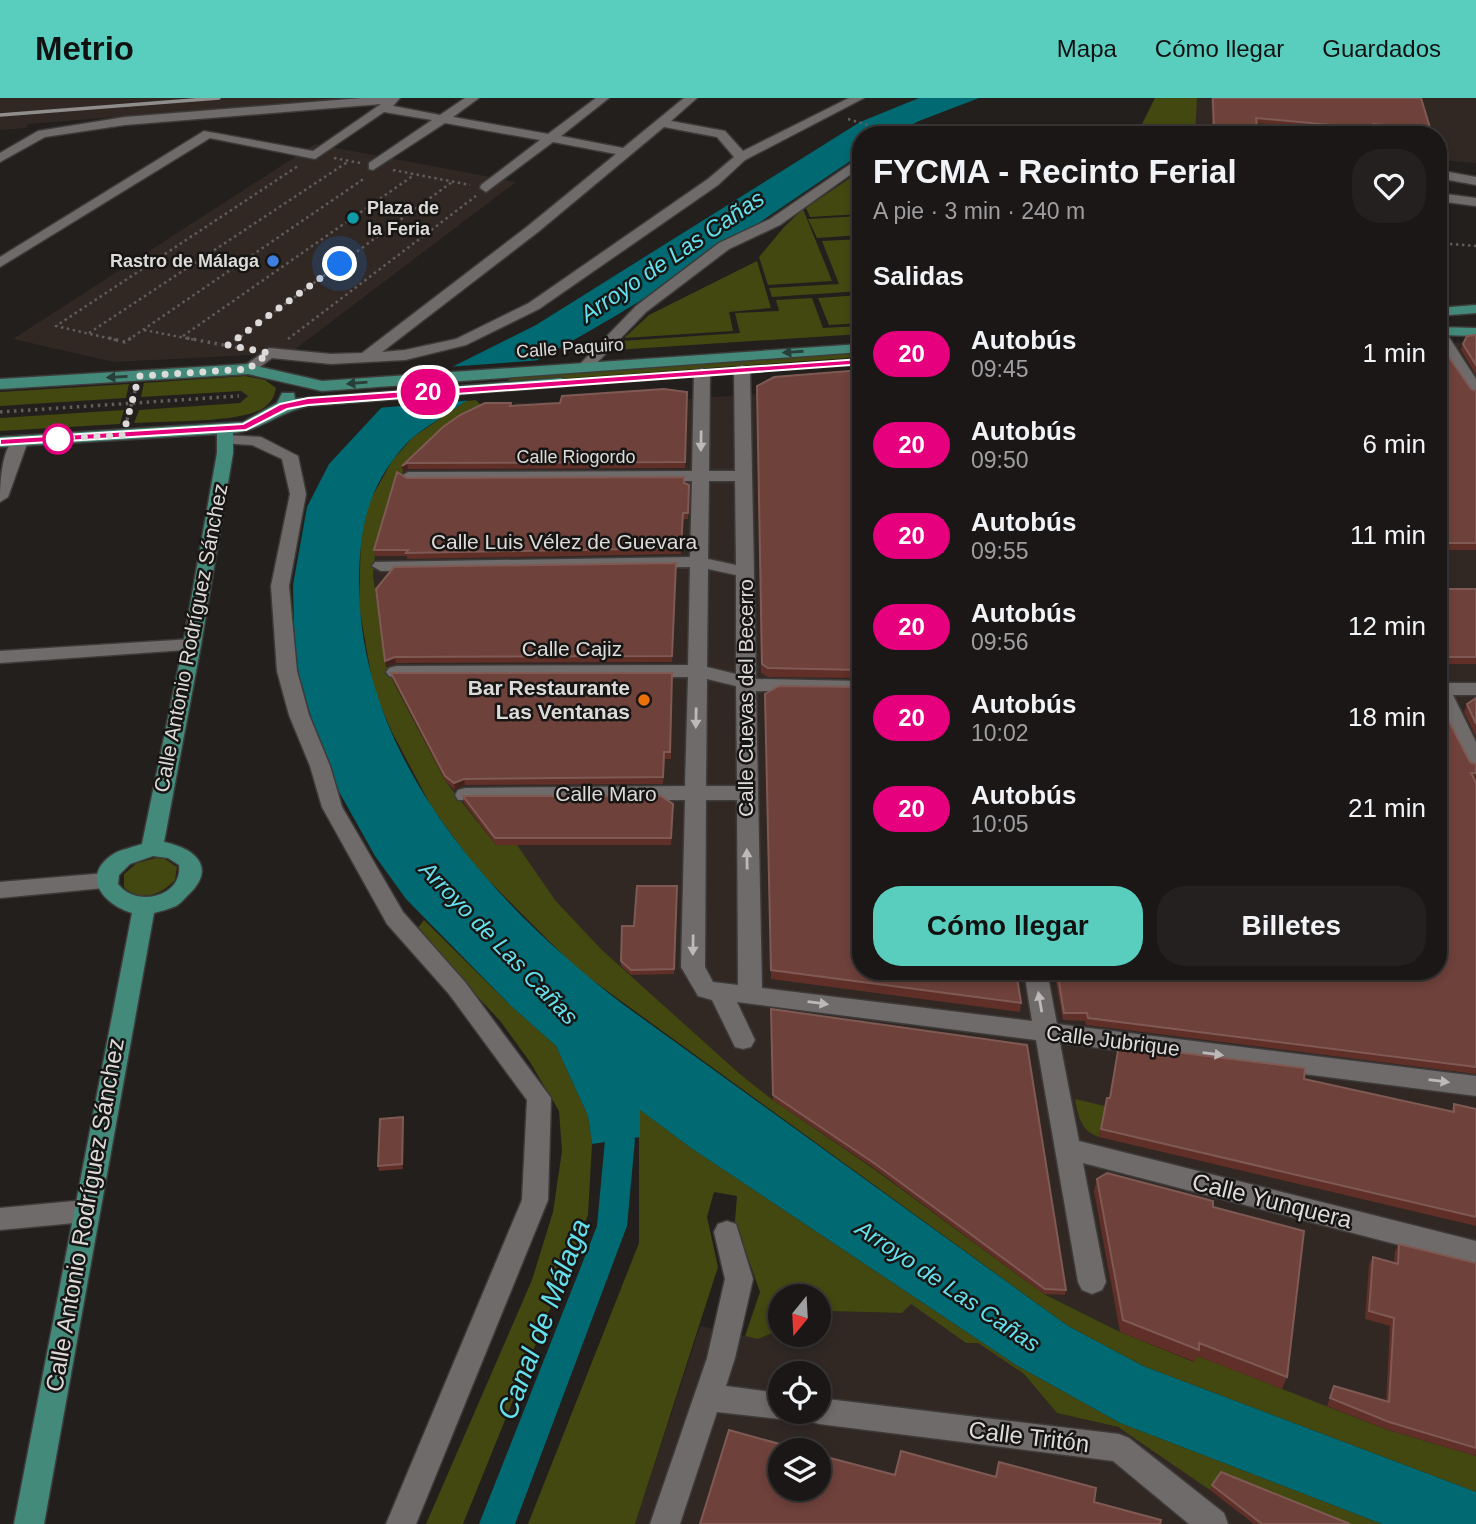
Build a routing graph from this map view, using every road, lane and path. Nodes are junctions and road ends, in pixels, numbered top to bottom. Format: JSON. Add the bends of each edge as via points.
{"nodes":[{"id":1,"x":409,"y":98,"type":"edge"},
{"id":2,"x":473,"y":98,"type":"edge"},
{"id":3,"x":603,"y":98,"type":"edge"},
{"id":4,"x":691,"y":98,"type":"edge"},
{"id":5,"x":858,"y":98,"type":"edge"},
{"id":6,"x":395,"y":99,"type":"edge"},
{"id":7,"x":383,"y":108,"type":"junction"},
{"id":8,"x":443,"y":119,"type":"junction"},
{"id":9,"x":859,"y":121,"type":"dead end"},
{"id":10,"x":662,"y":123,"type":"junction"},
{"id":11,"x":874,"y":126,"type":"edge"},
{"id":12,"x":550,"y":139,"type":"junction"},
{"id":13,"x":626,"y":152,"type":"junction"},
{"id":14,"x":315,"y":155,"type":"junction"},
{"id":15,"x":741,"y":157,"type":"junction"},
{"id":16,"x":0,"y":158,"type":"edge"},
{"id":17,"x":349,"y":161,"type":"junction"},
{"id":18,"x":377,"y":167,"type":"junction"},
{"id":19,"x":852,"y":167,"type":"edge"},
{"id":20,"x":414,"y":174,"type":"junction"},
{"id":21,"x":1447,"y":176,"type":"edge"},
{"id":22,"x":452,"y":181,"type":"junction"},
{"id":23,"x":1476,"y":181,"type":"edge"},
{"id":24,"x":486,"y":188,"type":"junction"},
{"id":25,"x":1447,"y":198,"type":"edge"},
{"id":26,"x":1476,"y":202,"type":"edge"},
{"id":27,"x":1447,"y":244,"type":"edge"},
{"id":28,"x":1476,"y":246,"type":"edge"},
{"id":29,"x":0,"y":263,"type":"edge"},
{"id":30,"x":1476,"y":309,"type":"edge"},
{"id":31,"x":1447,"y":311,"type":"edge"},
{"id":32,"x":144,"y":330,"type":"junction"},
{"id":33,"x":1447,"y":331,"type":"edge"},
{"id":34,"x":1476,"y":332,"type":"edge"},
{"id":35,"x":88,"y":334,"type":"junction"},
{"id":36,"x":182,"y":337,"type":"junction"},
{"id":37,"x":228,"y":345,"type":"junction"},
{"id":38,"x":1447,"y":345,"type":"edge"},
{"id":39,"x":852,"y":349,"type":"edge"},
{"id":40,"x":269,"y":353,"type":"junction"},
{"id":41,"x":366,"y":358,"type":"junction"},
{"id":42,"x":852,"y":363,"type":"edge"},
{"id":43,"x":584,"y":367,"type":"junction"},
{"id":44,"x":248,"y":369,"type":"junction"},
{"id":45,"x":742,"y":370,"type":"junction"},
{"id":46,"x":702,"y":373,"type":"junction"},
{"id":47,"x":139,"y":376,"type":"junction"},
{"id":48,"x":282,"y":376,"type":"junction"},
{"id":49,"x":0,"y":384,"type":"edge"},
{"id":50,"x":1476,"y":391,"type":"edge"},
{"id":51,"x":239,"y":396,"type":"dead end"},
{"id":52,"x":132,"y":403,"type":"junction"},
{"id":53,"x":284,"y":407,"type":"junction"},
{"id":54,"x":0,"y":412,"type":"edge"},
{"id":55,"x":225,"y":434,"type":"junction"},
{"id":56,"x":123,"y":435,"type":"junction"},
{"id":57,"x":20,"y":441,"type":"junction"},
{"id":58,"x":0,"y":442,"type":"edge"},
{"id":59,"x":700,"y":475,"type":"junction"},
{"id":60,"x":744,"y":476,"type":"junction"},
{"id":61,"x":408,"y":477,"type":"edge"},
{"id":62,"x":0,"y":497,"type":"edge"},
{"id":63,"x":699,"y":562,"type":"junction"},
{"id":64,"x":381,"y":566,"type":"dead end"},
{"id":65,"x":745,"y":572,"type":"junction"},
{"id":66,"x":192,"y":645,"type":"junction"},
{"id":67,"x":0,"y":657,"type":"edge"},
{"id":68,"x":697,"y":671,"type":"junction"},
{"id":69,"x":396,"y":672,"type":"edge"},
{"id":70,"x":746,"y":683,"type":"junction"},
{"id":71,"x":852,"y":687,"type":"edge"},
{"id":72,"x":1447,"y":687,"type":"edge"},
{"id":73,"x":1476,"y":689,"type":"edge"},
{"id":74,"x":1447,"y":703,"type":"edge"},
{"id":75,"x":1476,"y":763,"type":"edge"},
{"id":76,"x":695,"y":793,"type":"junction"},
{"id":77,"x":746,"y":793,"type":"junction"},
{"id":78,"x":465,"y":795,"type":"edge"},
{"id":79,"x":152,"y":848,"type":"junction"},
{"id":80,"x":106,"y":881,"type":"junction"},
{"id":81,"x":0,"y":890,"type":"edge"},
{"id":82,"x":144,"y":905,"type":"junction"},
{"id":83,"x":1037,"y":980,"type":"edge"},
{"id":84,"x":720,"y":991,"type":"junction"},
{"id":85,"x":750,"y":995,"type":"junction"},
{"id":86,"x":1046,"y":1033,"type":"junction"},
{"id":87,"x":743,"y":1040,"type":"dead end"},
{"id":88,"x":1476,"y":1086,"type":"edge"},
{"id":89,"x":1069,"y":1149,"type":"junction"},
{"id":90,"x":85,"y":1211,"type":"junction"},
{"id":91,"x":0,"y":1219,"type":"edge"},
{"id":92,"x":727,"y":1232,"type":"dead end"},
{"id":93,"x":1476,"y":1253,"type":"edge"},
{"id":94,"x":1092,"y":1282,"type":"dead end"},
{"id":95,"x":706,"y":1397,"type":"junction"},
{"id":96,"x":768,"y":1405,"type":"edge"},
{"id":97,"x":831,"y":1412,"type":"edge"},
{"id":98,"x":29,"y":1524,"type":"edge"},
{"id":99,"x":401,"y":1524,"type":"edge"},
{"id":100,"x":665,"y":1524,"type":"edge"},
{"id":101,"x":1213,"y":1524,"type":"edge"}],
"edges":[{"from":1,"to":6,"type":"street"},
{"from":2,"to":8,"type":"street"},
{"from":3,"to":12,"type":"street"},
{"from":4,"to":10,"type":"street"},
{"from":5,"to":15,"type":"street"},
{"from":6,"to":7,"type":"street"},
{"from":6,"to":16,"type":"street","via":[[125,121],[43,134]]},
{"from":7,"to":8,"type":"street"},
{"from":7,"to":14,"type":"street"},
{"from":8,"to":12,"type":"street"},
{"from":8,"to":18,"type":"street"},
{"from":9,"to":11,"type":"path"},
{"from":10,"to":13,"type":"street"},
{"from":10,"to":15,"type":"street","via":[[721,134]]},
{"from":12,"to":13,"type":"street"},
{"from":12,"to":24,"type":"street"},
{"from":13,"to":41,"type":"street"},
{"from":14,"to":17,"type":"path"},
{"from":14,"to":29,"type":"street","via":[[208,134]]},
{"from":14,"to":35,"type":"path","via":[[55,326]]},
{"from":15,"to":41,"type":"street","via":[[713,182],[534,306],[461,342],[405,355]]},
{"from":17,"to":18,"type":"path"},
{"from":17,"to":35,"type":"path"},
{"from":18,"to":20,"type":"path"},
{"from":18,"to":32,"type":"path"},
{"from":19,"to":43,"type":"street","via":[[775,222],[724,246],[641,309]]},
{"from":20,"to":22,"type":"path"},
{"from":20,"to":36,"type":"path"},
{"from":21,"to":23,"type":"street"},
{"from":22,"to":24,"type":"path"},
{"from":22,"to":37,"type":"path"},
{"from":24,"to":40,"type":"path"},
{"from":25,"to":26,"type":"street"},
{"from":27,"to":28,"type":"path"},
{"from":30,"to":31,"type":"main road"},
{"from":32,"to":35,"type":"path","via":[[125,342]]},
{"from":32,"to":36,"type":"path"},
{"from":33,"to":34,"type":"main road"},
{"from":36,"to":37,"type":"path"},
{"from":37,"to":40,"type":"path"},
{"from":38,"to":50,"type":"street"},
{"from":39,"to":43,"type":"main road","name":"Calle Paquiro","one_way":true},
{"from":40,"to":41,"type":"street"},
{"from":40,"to":44,"type":"street"},
{"from":42,"to":45,"type":"main road","name":"Calle Paquiro"},
{"from":43,"to":48,"type":"main road","name":"Calle Paquiro","one_way":true,"via":[[322,386]]},
{"from":44,"to":47,"type":"main road","name":"Calle Paquiro"},
{"from":44,"to":48,"type":"main road","name":"Calle Paquiro"},
{"from":45,"to":46,"type":"main road","name":"Calle Paquiro"},
{"from":45,"to":60,"type":"street","name":"Calle Cuevas del Becerro"},
{"from":46,"to":53,"type":"main road","name":"Calle Paquiro","via":[[308,401]]},
{"from":46,"to":59,"type":"street","one_way":true},
{"from":47,"to":49,"type":"main road","name":"Calle Paquiro","one_way":true},
{"from":47,"to":52,"type":"path"},
{"from":48,"to":53,"type":"main road","via":[[291,390]]},
{"from":51,"to":52,"type":"path"},
{"from":52,"to":54,"type":"path"},
{"from":52,"to":56,"type":"path"},
{"from":53,"to":55,"type":"main road","name":"Calle Paquiro"},
{"from":55,"to":56,"type":"main road","name":"Calle Paquiro"},
{"from":55,"to":66,"type":"main road","name":"Calle Antonio Rodríguez Sánchez"},
{"from":55,"to":99,"type":"street","via":[[255,440],[290,456],[298,494],[280,586],[287,671],[332,807],[395,918],[457,988],[539,1098],[535,1200]]},
{"from":56,"to":57,"type":"main road","name":"Calle Paquiro"},
{"from":57,"to":58,"type":"main road","name":"Calle Paquiro"},
{"from":57,"to":62,"type":"street"},
{"from":59,"to":60,"type":"street","name":"Calle Riogordo"},
{"from":59,"to":61,"type":"street","name":"Calle Riogordo"},
{"from":59,"to":63,"type":"street"},
{"from":60,"to":65,"type":"street","name":"Calle Cuevas del Becerro"},
{"from":63,"to":64,"type":"street","name":"Calle Luis Vélez de Guevara"},
{"from":63,"to":65,"type":"street","name":"Calle Luis Vélez de Guevara"},
{"from":63,"to":68,"type":"street"},
{"from":65,"to":70,"type":"street","name":"Calle Cuevas del Becerro"},
{"from":66,"to":67,"type":"street"},
{"from":66,"to":79,"type":"main road","name":"Calle Antonio Rodríguez Sánchez"},
{"from":68,"to":69,"type":"street","name":"Calle Cajiz"},
{"from":68,"to":70,"type":"street","name":"Calle Cajiz"},
{"from":68,"to":76,"type":"street","one_way":true},
{"from":70,"to":71,"type":"street","name":"Calle Cajiz"},
{"from":70,"to":77,"type":"street","name":"Calle Cuevas del Becerro"},
{"from":72,"to":73,"type":"street"},
{"from":74,"to":75,"type":"street"},
{"from":76,"to":77,"type":"street","name":"Calle Maro"},
{"from":76,"to":78,"type":"street","name":"Calle Maro"},
{"from":76,"to":84,"type":"street","one_way":true,"via":[[693,967],[706,990]]},
{"from":85,"to":77,"type":"street","name":"Calle Cuevas del Becerro","one_way":true},
{"from":79,"to":80,"type":"main road","via":[[117,863]]},
{"from":79,"to":82,"type":"main road","via":[[182,853],[191,872],[173,897]]},
{"from":80,"to":81,"type":"street"},
{"from":80,"to":82,"type":"main road","via":[[118,901]]},
{"from":82,"to":90,"type":"main road","name":"Calle Antonio Rodríguez Sánchez"},
{"from":86,"to":83,"type":"street","one_way":true},
{"from":84,"to":85,"type":"street"},
{"from":84,"to":87,"type":"street"},
{"from":85,"to":86,"type":"street","name":"Calle Jubrique","one_way":true},
{"from":86,"to":88,"type":"street","name":"Calle Jubrique","one_way":true},
{"from":86,"to":89,"type":"street"},
{"from":89,"to":93,"type":"street","name":"Calle Yunquera"},
{"from":89,"to":94,"type":"street"},
{"from":90,"to":91,"type":"street"},
{"from":90,"to":98,"type":"main road","name":"Calle Antonio Rodríguez Sánchez"},
{"from":92,"to":95,"type":"street","via":[[739,1279],[721,1359]]},
{"from":95,"to":96,"type":"street"},
{"from":95,"to":100,"type":"street"},
{"from":97,"to":101,"type":"street","name":"Calle Tritón","via":[[1119,1448]]}]}
